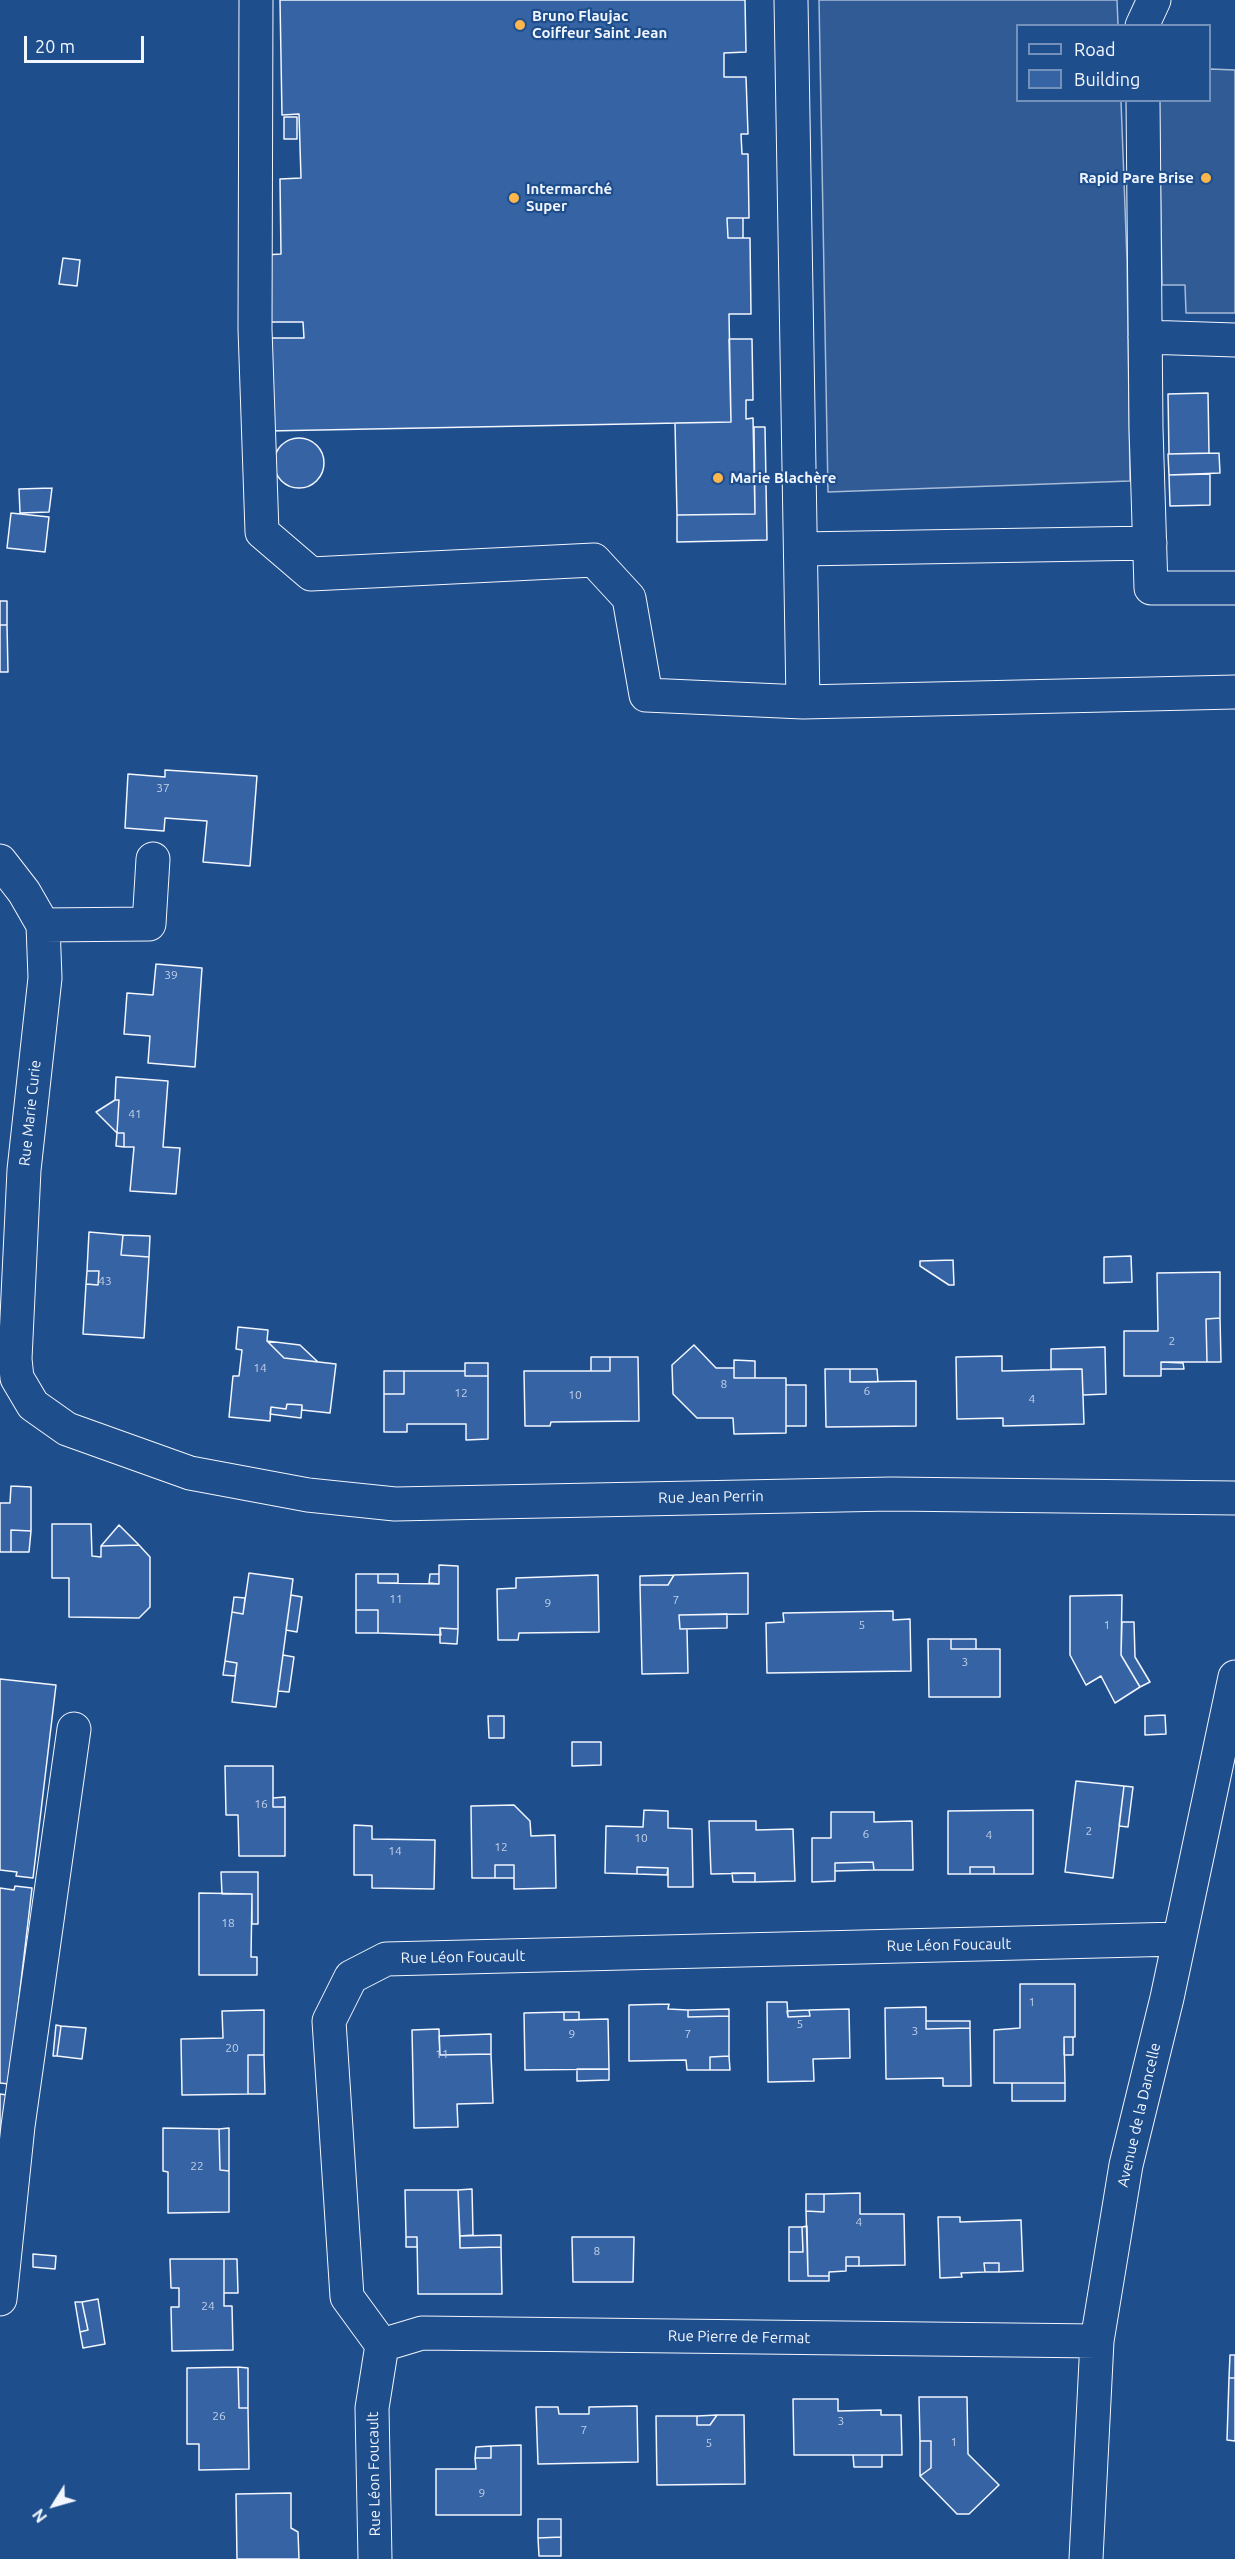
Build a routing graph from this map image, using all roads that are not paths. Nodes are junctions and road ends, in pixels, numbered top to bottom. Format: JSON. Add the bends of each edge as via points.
{"nodes":[{"id":1,"x":256,"y":0,"type":"edge"},
{"id":2,"x":791,"y":0,"type":"edge"},
{"id":3,"x":1154,"y":0,"type":"edge"},
{"id":4,"x":1142,"y":24,"type":"edge"},
{"id":5,"x":1143,"y":102,"type":"edge"},
{"id":6,"x":1145,"y":337,"type":"junction"},
{"id":7,"x":1235,"y":340,"type":"edge"},
{"id":8,"x":1150,"y":543,"type":"junction"},
{"id":9,"x":801,"y":549,"type":"junction"},
{"id":10,"x":1235,"y":588,"type":"edge"},
{"id":11,"x":1235,"y":692,"type":"edge"},
{"id":12,"x":803,"y":702,"type":"junction"},
{"id":13,"x":153,"y":859,"type":"dead end"},
{"id":14,"x":0,"y":861,"type":"edge"},
{"id":15,"x":43,"y":925,"type":"junction"},
{"id":16,"x":8,"y":1380,"type":"edge"},
{"id":17,"x":190,"y":1473,"type":"joint"},
{"id":18,"x":1235,"y":1498,"type":"edge"},
{"id":19,"x":1235,"y":1677,"type":"edge"},
{"id":20,"x":74,"y":1729,"type":"dead end"},
{"id":21,"x":1178,"y":1939,"type":"junction"},
{"id":22,"x":0,"y":2299,"type":"edge"},
{"id":23,"x":1097,"y":2341,"type":"junction"},
{"id":24,"x":382,"y":2345,"type":"junction"},
{"id":25,"x":375,"y":2559,"type":"edge"},
{"id":26,"x":1086,"y":2559,"type":"edge"}],
"edges":[{"from":1,"to":12,"type":"street","via":[[255,329],[262,532],[311,574],[594,560],[629,598],[646,695]]},
{"from":2,"to":9,"type":"street"},
{"from":3,"to":4,"type":"street"},
{"from":5,"to":6,"type":"street"},
{"from":6,"to":7,"type":"street"},
{"from":6,"to":8,"type":"street"},
{"from":8,"to":9,"type":"street"},
{"from":8,"to":10,"type":"street","via":[[1151,588]]},
{"from":9,"to":12,"type":"street"},
{"from":11,"to":12,"type":"street"},
{"from":13,"to":15,"type":"street","via":[[149,924]]},
{"from":14,"to":15,"type":"street","name":"Rue Marie Curie"},
{"from":15,"to":16,"type":"street","name":"Rue Marie Curie","via":[[45,978],[24,1170],[15,1359]]},
{"from":16,"to":17,"type":"street","name":"Rue Marie Curie","via":[[33,1406],[67,1430]]},
{"from":17,"to":18,"type":"street","name":"Rue Jean Perrin","via":[[308,1495],[395,1504],[891,1494]]},
{"from":19,"to":21,"type":"street","name":"Avenue de la Dancelle"},
{"from":20,"to":22,"type":"street","via":[[18,2126]]},
{"from":21,"to":23,"type":"street","name":"Avenue de la Dancelle","via":[[1126,2165]]},
{"from":21,"to":24,"type":"street","name":"Rue Léon Foucault","via":[[386,1959],[351,1977],[329,2021],[347,2297]]},
{"from":23,"to":24,"type":"street","name":"Rue Pierre de Fermat","via":[[422,2333]]},
{"from":23,"to":26,"type":"street","name":"Avenue de la Dancelle"},
{"from":24,"to":25,"type":"street","name":"Rue Léon Foucault","via":[[372,2408]]}]}
